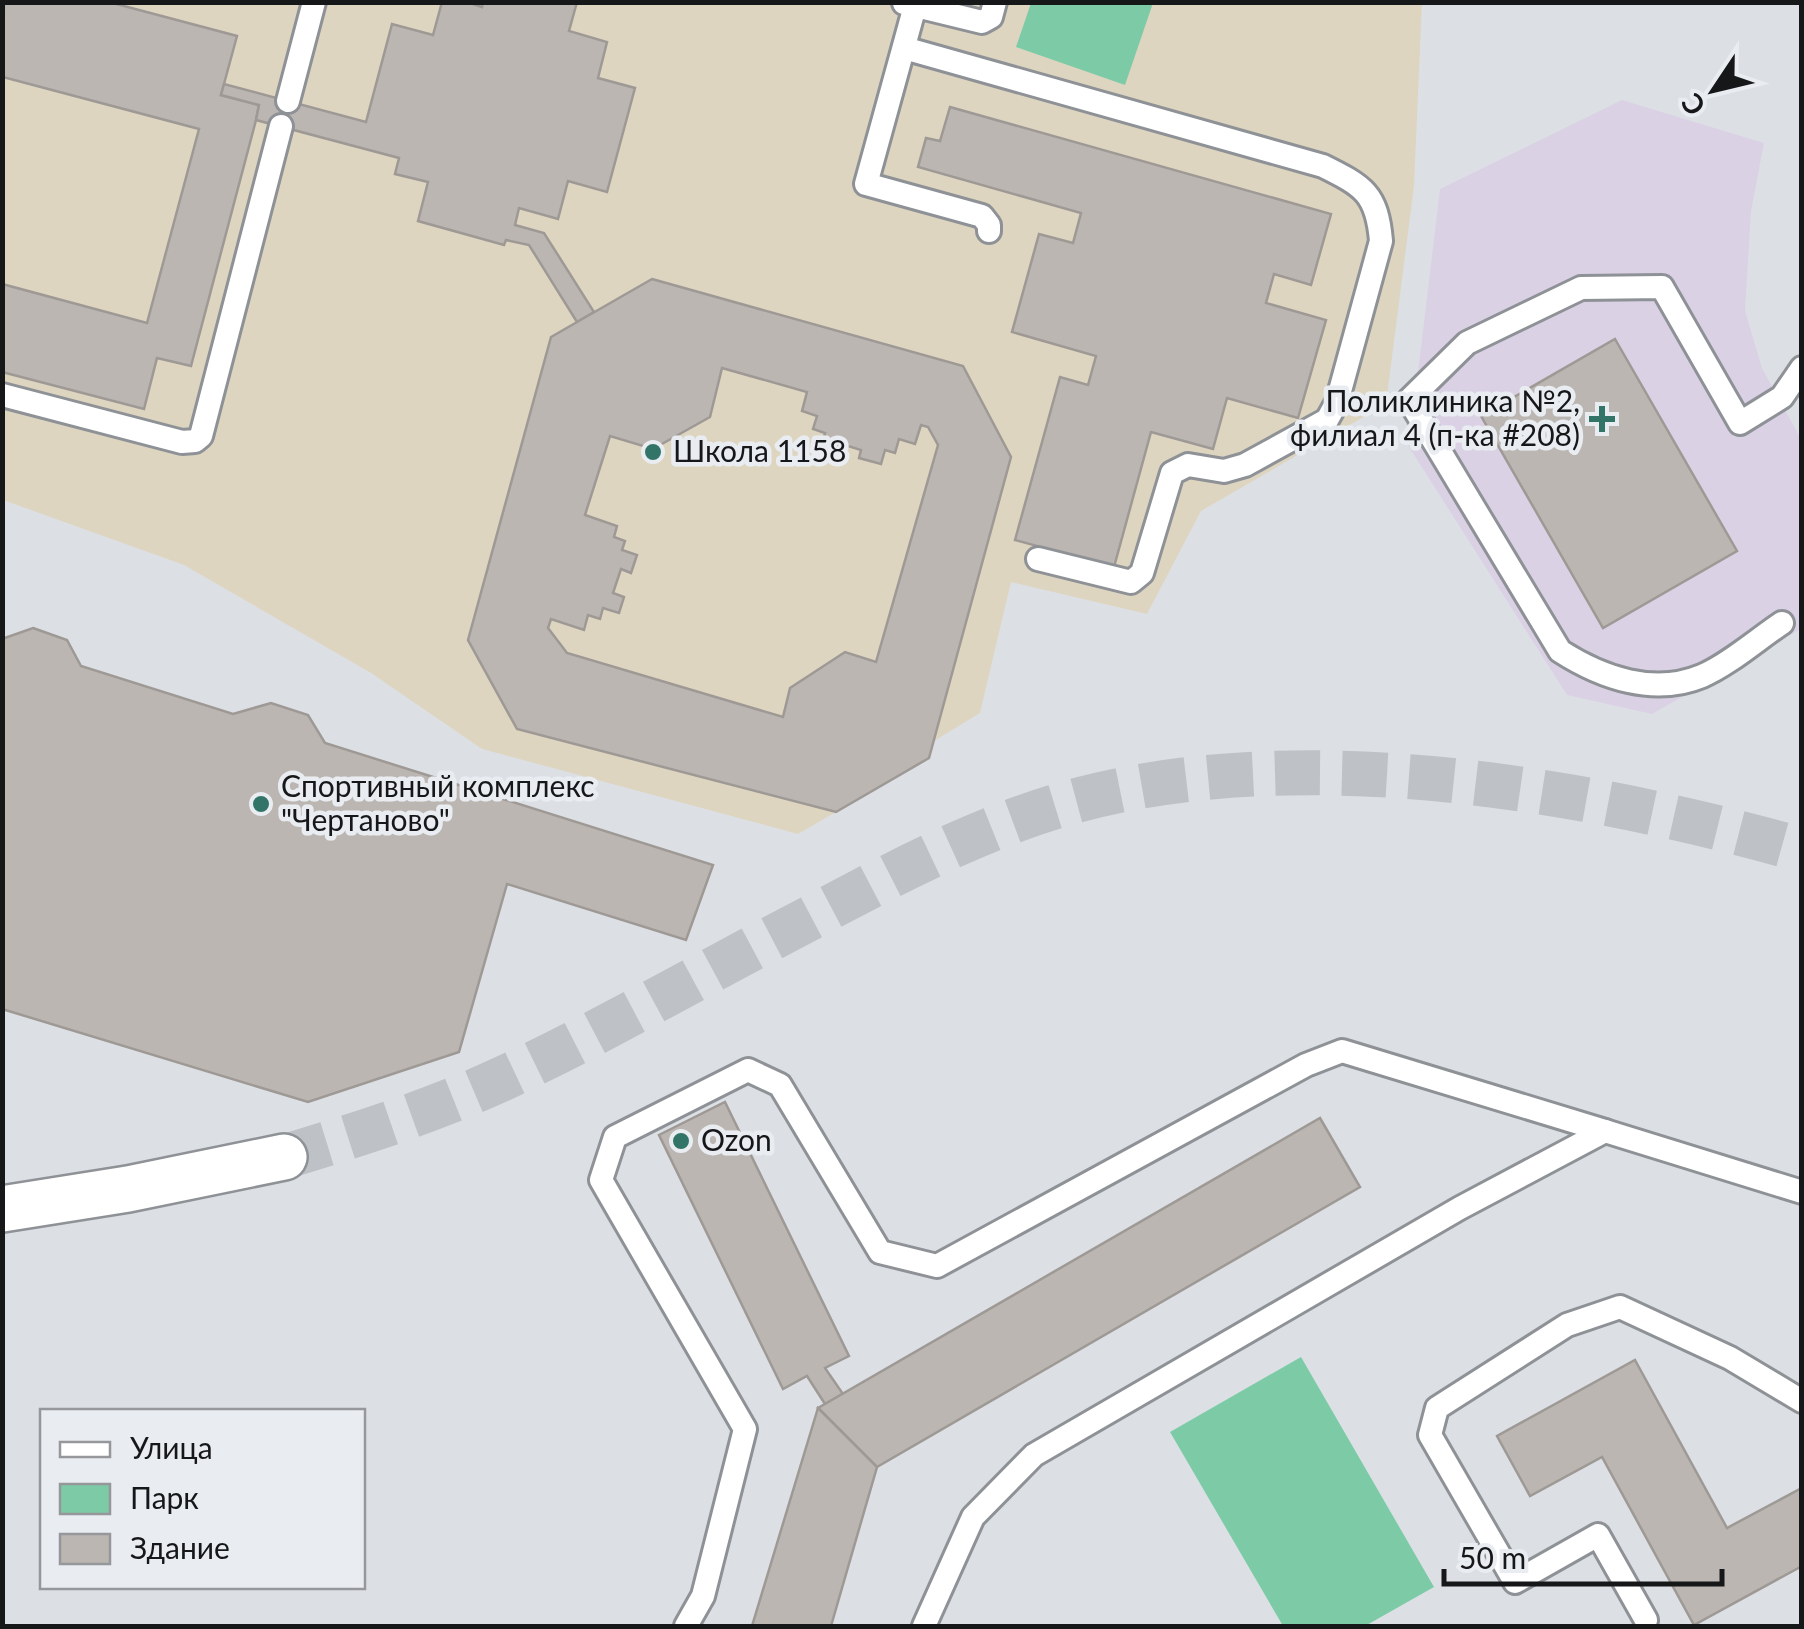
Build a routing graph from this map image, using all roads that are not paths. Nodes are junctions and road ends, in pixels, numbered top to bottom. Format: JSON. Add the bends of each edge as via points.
{"nodes":[{"id":1,"x":314,"y":2,"type":"edge"},
{"id":2,"x":994,"y":2,"type":"edge"},
{"id":3,"x":909,"y":4,"type":"edge"},
{"id":4,"x":904,"y":48,"type":"junction"},
{"id":5,"x":288,"y":101,"type":"dead end"},
{"id":6,"x":282,"y":126,"type":"dead end"},
{"id":7,"x":989,"y":231,"type":"dead end"},
{"id":8,"x":1802,"y":368,"type":"edge"},
{"id":9,"x":2,"y":394,"type":"edge"},
{"id":10,"x":1038,"y":559,"type":"dead end"},
{"id":11,"x":1782,"y":623,"type":"dead end"},
{"id":12,"x":1605,"y":1131,"type":"junction"},
{"id":13,"x":284,"y":1157,"type":"tunnel mouth"},
{"id":14,"x":1802,"y":1192,"type":"edge"},
{"id":15,"x":2,"y":1209,"type":"edge"},
{"id":16,"x":1802,"y":1402,"type":"edge"},
{"id":17,"x":1646,"y":1620,"type":"dead end"},
{"id":18,"x":686,"y":1626,"type":"edge"},
{"id":19,"x":924,"y":1626,"type":"edge"}],
"edges":[{"from":1,"to":5,"type":"lane"},
{"from":2,"to":3,"type":"lane","via":[[982,22]]},
{"from":3,"to":4,"type":"lane"},
{"from":4,"to":7,"type":"lane","via":[[866,184],[982,216]]},
{"from":4,"to":10,"type":"lane","via":[[1323,166],[1361,184],[1379,215],[1381,241],[1328,420],[1235,469],[1188,465],[1172,473],[1138,579],[1123,582]]},
{"from":6,"to":9,"type":"lane","via":[[201,436],[182,442]]},
{"from":8,"to":11,"type":"lane","via":[[1782,397],[1740,423],[1662,287],[1582,288],[1468,344],[1409,400],[1560,652],[1601,673],[1659,687],[1704,675]]},
{"from":12,"to":14,"type":"lane"},
{"from":12,"to":18,"type":"lane","via":[[1342,1051],[937,1266],[880,1252],[780,1085],[748,1070],[615,1137],[602,1180],[745,1429],[703,1596]]},
{"from":12,"to":19,"type":"lane","via":[[1034,1455],[972,1516]]},
{"from":13,"to":15,"type":"street"},
{"from":16,"to":17,"type":"lane","via":[[1730,1358],[1620,1307],[1567,1325],[1437,1408],[1430,1435],[1515,1582],[1598,1535]]}]}
